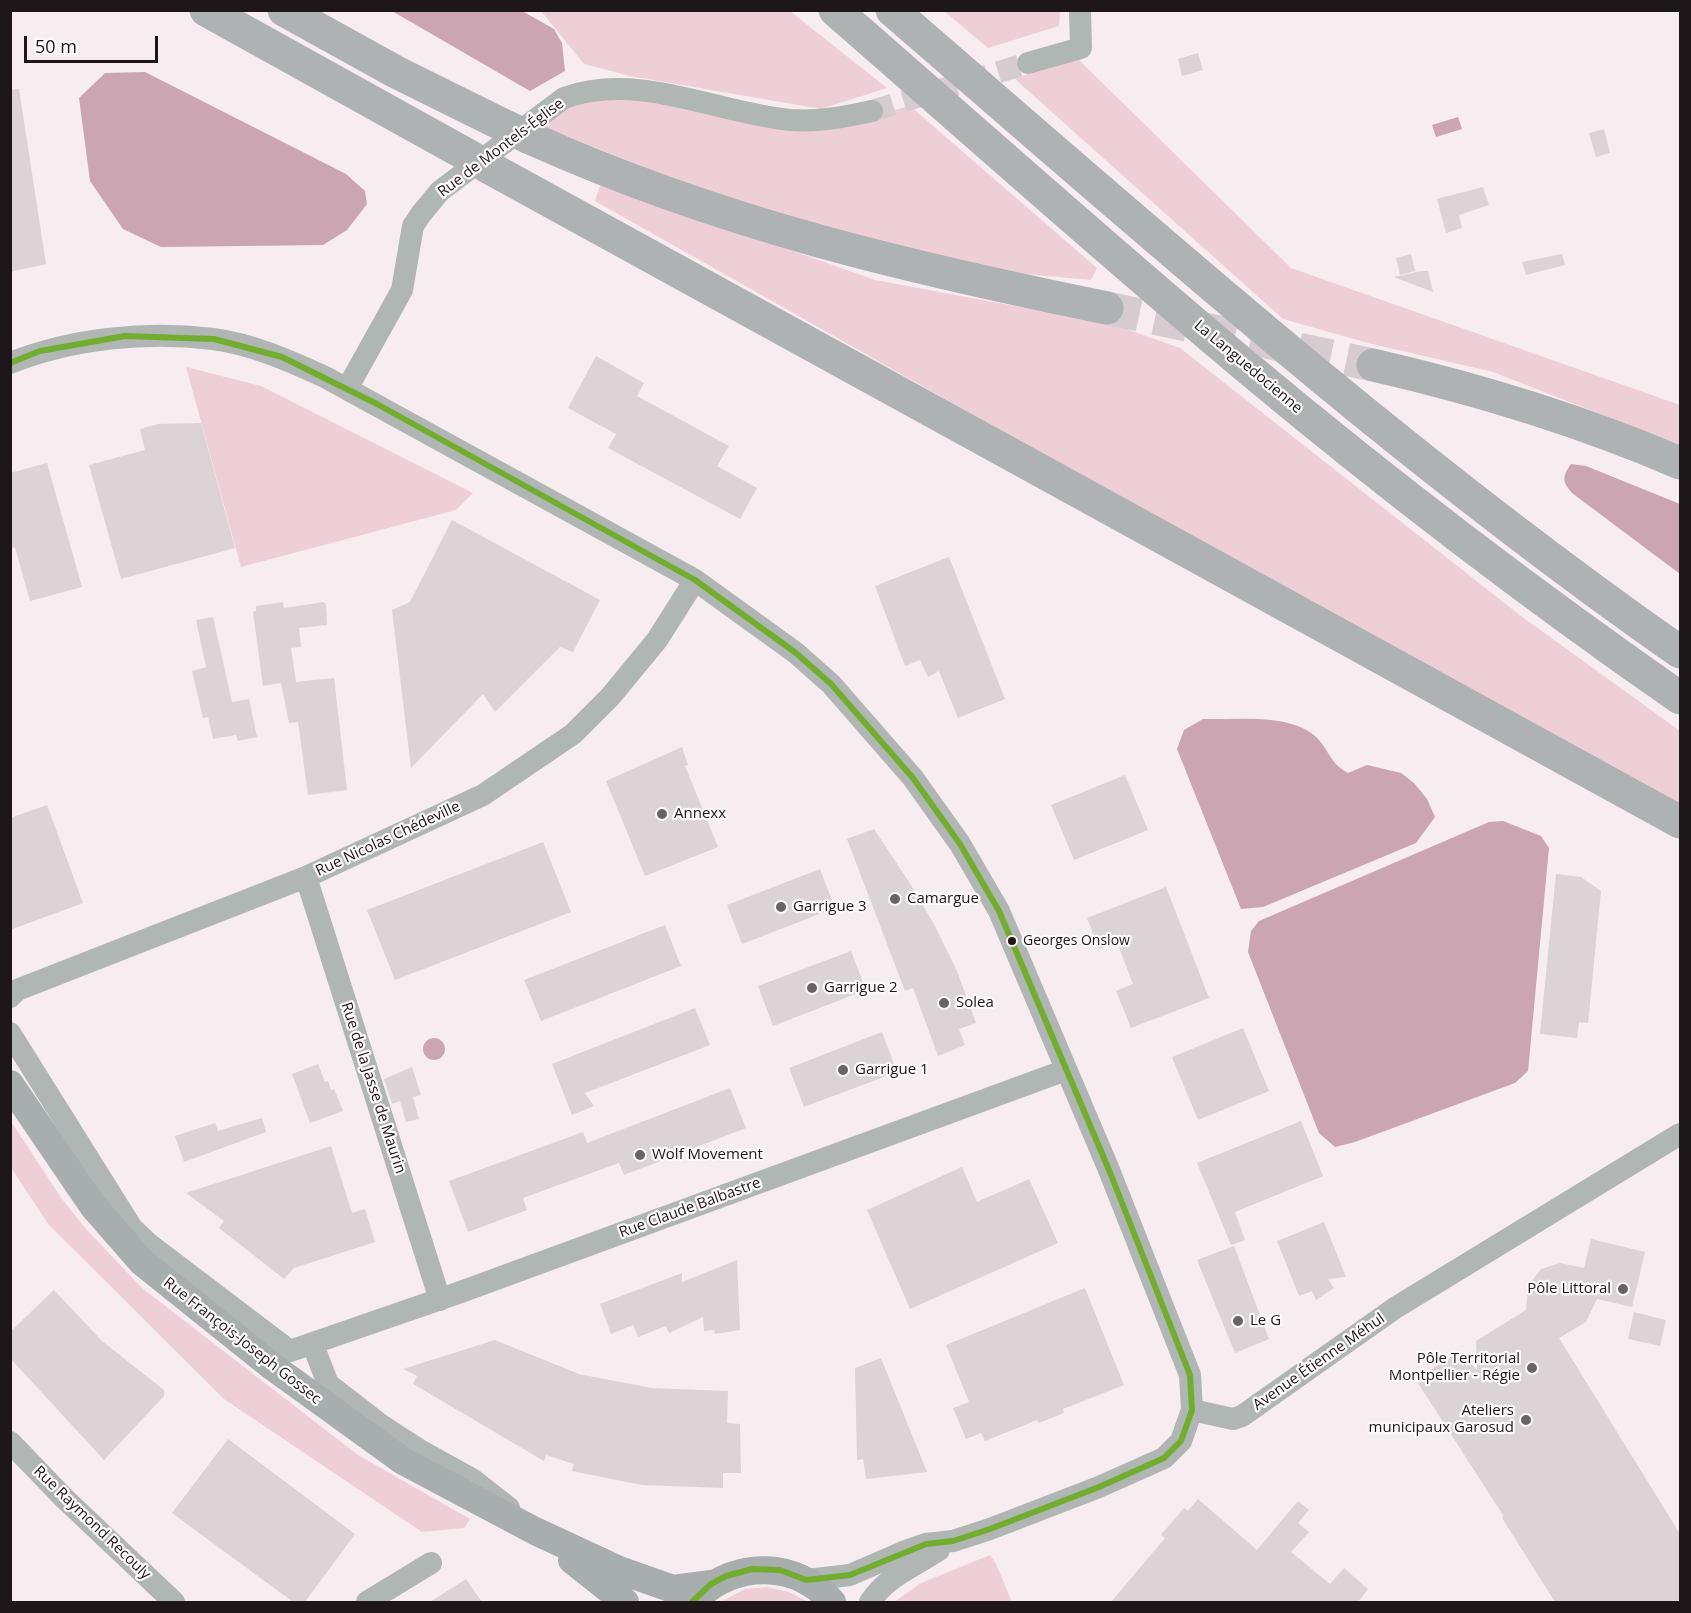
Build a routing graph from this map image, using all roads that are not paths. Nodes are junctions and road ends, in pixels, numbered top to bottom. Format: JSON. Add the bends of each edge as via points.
{"nodes":[{"id":1,"x":206,"y":10,"type":"edge"},
{"id":2,"x":284,"y":10,"type":"edge"},
{"id":3,"x":835,"y":10,"type":"edge"},
{"id":4,"x":892,"y":10,"type":"edge"},
{"id":5,"x":1080,"y":10,"type":"edge"},
{"id":6,"x":1028,"y":63,"type":"tunnel mouth"},
{"id":7,"x":872,"y":111,"type":"tunnel mouth"},
{"id":8,"x":1107,"y":308,"type":"tunnel mouth"},
{"id":9,"x":10,"y":363,"type":"edge"},
{"id":10,"x":1373,"y":365,"type":"tunnel mouth"},
{"id":11,"x":347,"y":389,"type":"junction"},
{"id":12,"x":1680,"y":463,"type":"edge"},
{"id":13,"x":695,"y":580,"type":"junction"},
{"id":14,"x":1680,"y":652,"type":"edge"},
{"id":15,"x":1680,"y":698,"type":"edge"},
{"id":16,"x":1680,"y":822,"type":"edge"},
{"id":17,"x":306,"y":877,"type":"junction"},
{"id":18,"x":10,"y":997,"type":"edge"},
{"id":19,"x":10,"y":1033,"type":"edge"},
{"id":20,"x":1066,"y":1070,"type":"junction"},
{"id":21,"x":10,"y":1084,"type":"edge"},
{"id":22,"x":1680,"y":1134,"type":"edge"},
{"id":23,"x":440,"y":1300,"type":"junction"},
{"id":24,"x":313,"y":1345,"type":"junction"},
{"id":25,"x":1192,"y":1410,"type":"junction"},
{"id":26,"x":10,"y":1442,"type":"edge"},
{"id":27,"x":534,"y":1531,"type":"junction"},
{"id":28,"x":953,"y":1541,"type":"junction"},
{"id":29,"x":431,"y":1563,"type":"dead end"},
{"id":30,"x":806,"y":1580,"type":"junction"},
{"id":31,"x":702,"y":1593,"type":"edge"},
{"id":32,"x":174,"y":1602,"type":"edge"},
{"id":33,"x":367,"y":1602,"type":"edge"},
{"id":34,"x":625,"y":1602,"type":"edge"},
{"id":35,"x":832,"y":1602,"type":"edge"},
{"id":36,"x":870,"y":1602,"type":"edge"}],
"edges":[{"from":1,"to":16,"type":"highway"},
{"from":2,"to":8,"type":"highway","via":[[396,72],[623,177],[784,233],[922,269]]},
{"from":3,"to":15,"type":"highway","name":"La Languedocienne","via":[[1329,434],[1499,567]]},
{"from":4,"to":14,"type":"highway","via":[[1322,380],[1469,498]]},
{"from":5,"to":6,"type":"street","via":[[1081,48]]},
{"from":7,"to":11,"type":"street","name":"Rue de Montels-Église","via":[[824,122],[788,120],[633,89],[581,92],[564,98],[440,191],[421,214],[414,226],[402,290]]},
{"from":9,"to":11,"type":"street","via":[[39,351],[125,336],[214,339],[282,357]]},
{"from":10,"to":12,"type":"highway","via":[[1540,411]]},
{"from":11,"to":13,"type":"street"},
{"from":13,"to":17,"type":"street","name":"Rue Nicolas Chédeville","via":[[631,675],[573,734],[483,795]]},
{"from":13,"to":20,"type":"street","via":[[796,653],[831,684],[914,777],[999,911]]},
{"from":17,"to":18,"type":"street","name":"Rue Nicolas Chédeville","via":[[17,990]]},
{"from":17,"to":23,"type":"street","name":"Rue de la Jasse de Maurin"},
{"from":19,"to":24,"type":"street","name":"Rue François-Joseph Gossec","via":[[132,1228],[290,1352]]},
{"from":20,"to":23,"type":"street","name":"Rue Claude Balbastre"},
{"from":20,"to":25,"type":"street","via":[[1190,1375]]},
{"from":21,"to":27,"type":"main road","name":"Rue François-Joseph Gossec","via":[[113,1231],[178,1293],[404,1461]]},
{"from":22,"to":25,"type":"street","name":"Avenue Étienne Méhul","via":[[1395,1308],[1242,1416],[1233,1419]]},
{"from":23,"to":24,"type":"street","name":"Rue Claude Balbastre"},
{"from":24,"to":27,"type":"street","name":"Rue François-Joseph Gossec","via":[[328,1384],[418,1449],[494,1494]]},
{"from":25,"to":28,"type":"street","via":[[1180,1440],[1164,1458],[1099,1487]]},
{"from":26,"to":32,"type":"street","name":"Rue Raymond Recouly"},
{"from":27,"to":31,"type":"main road","name":"Rue François-Joseph Gossec","via":[[619,1570],[673,1589]]},
{"from":27,"to":34,"type":"main road","name":"Rue François-Joseph Gossec"},
{"from":28,"to":30,"type":"street","via":[[926,1544],[850,1575]]},
{"from":28,"to":36,"type":"street","via":[[898,1573]]},
{"from":29,"to":33,"type":"street"},
{"from":30,"to":31,"type":"main road","name":"Rue François-Joseph Gossec","via":[[780,1570],[752,1569],[726,1576]]},
{"from":30,"to":35,"type":"main road"}]}
